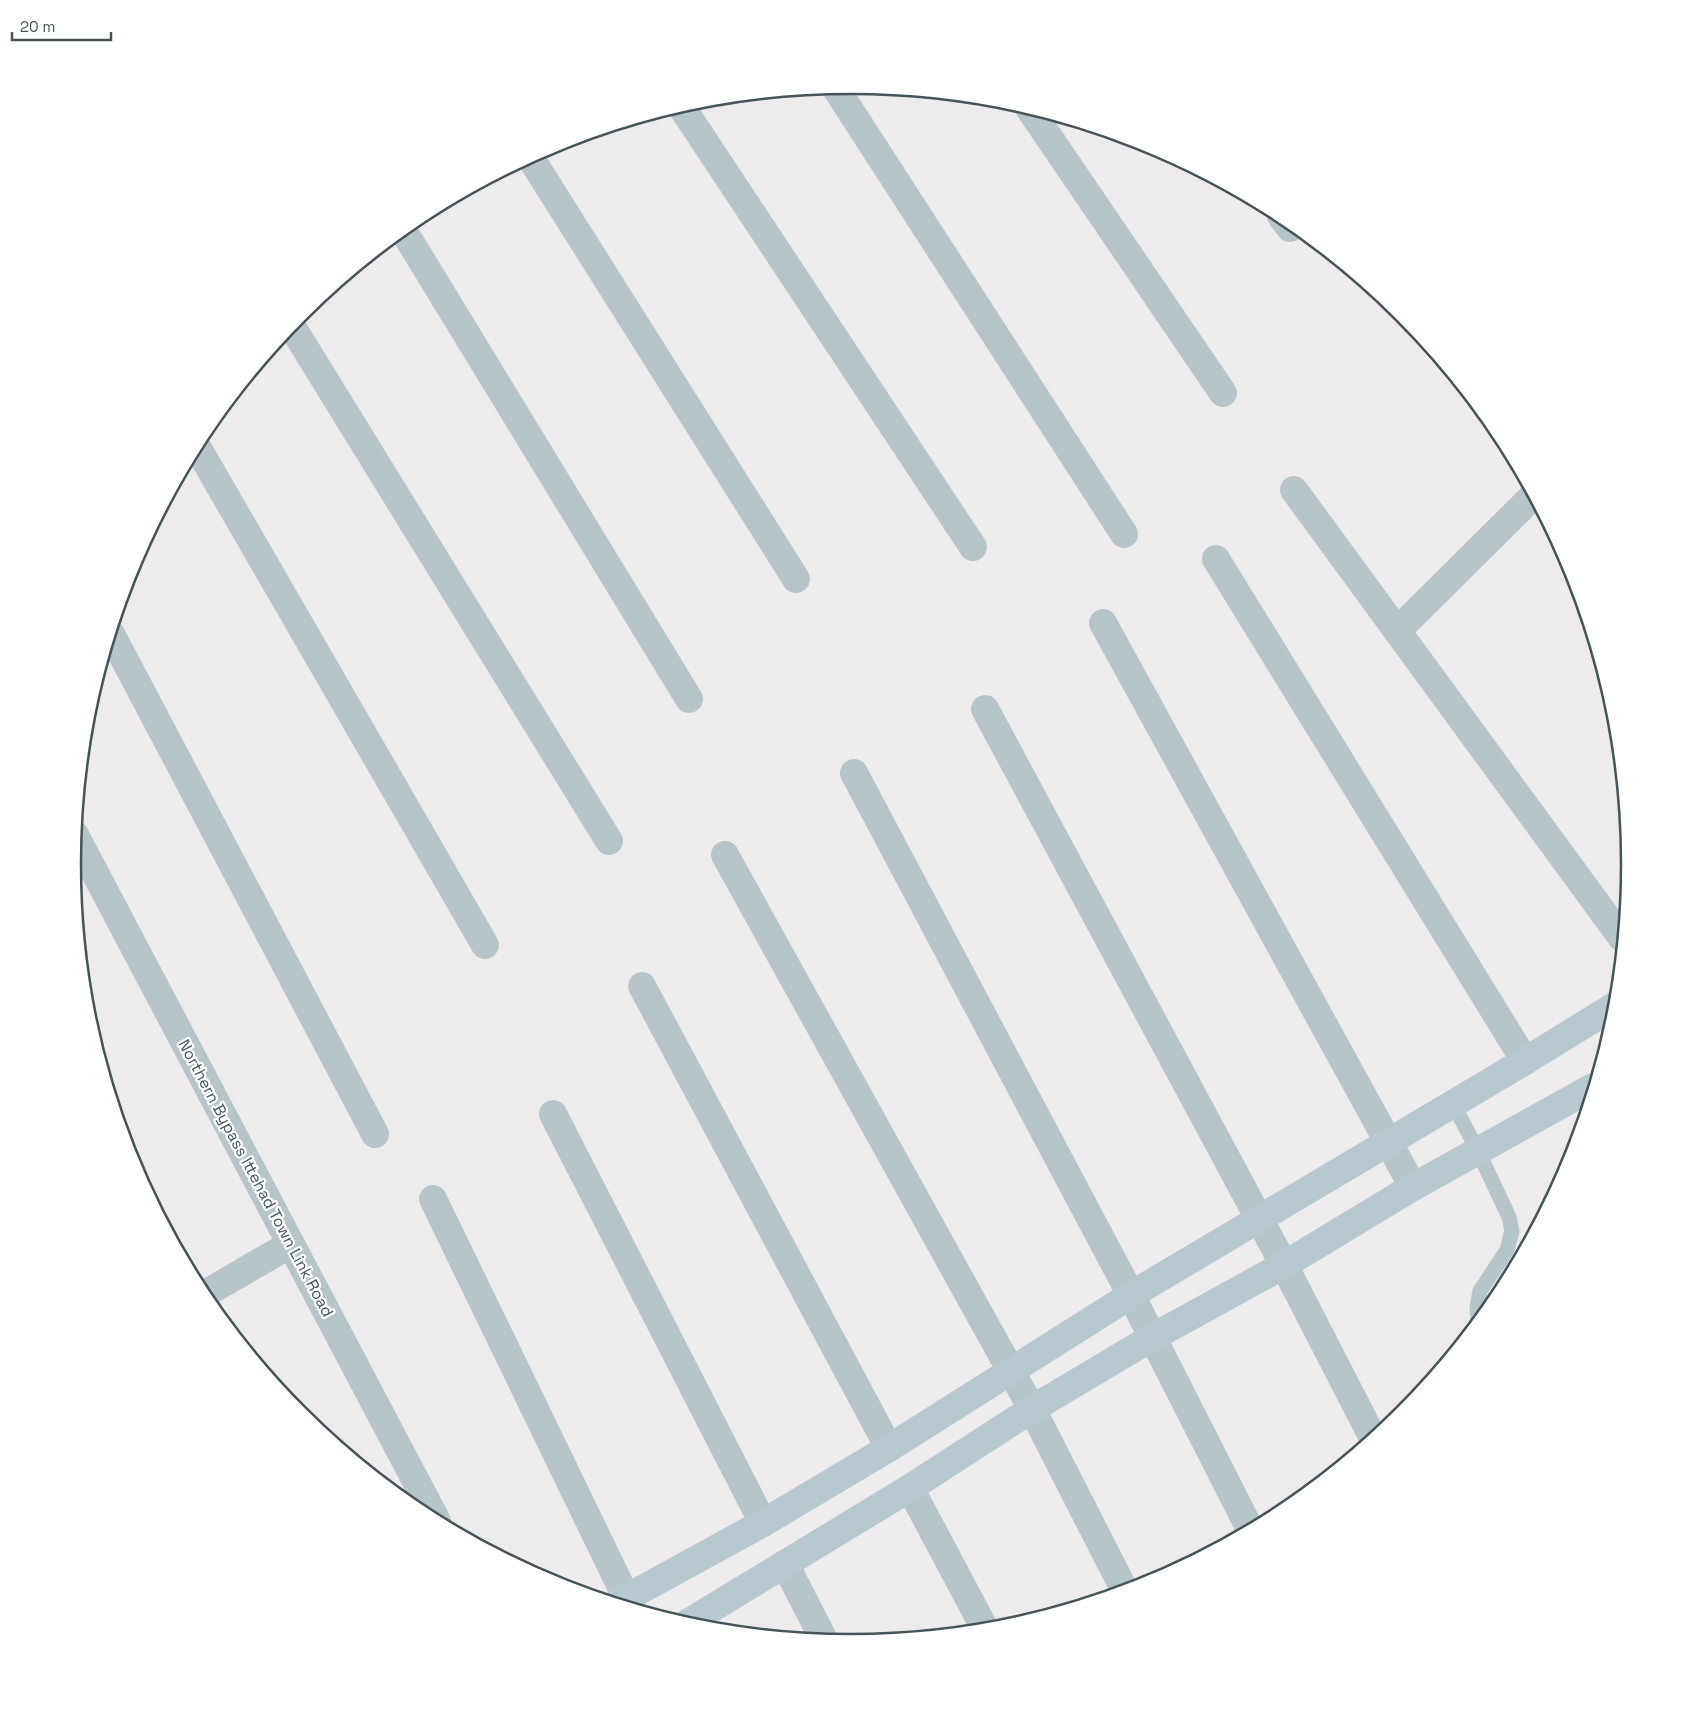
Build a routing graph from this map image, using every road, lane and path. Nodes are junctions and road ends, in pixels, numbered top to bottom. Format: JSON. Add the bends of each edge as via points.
{"nodes":[{"id":1,"x":840,"y":94,"type":"edge"},
{"id":2,"x":685,"y":113,"type":"edge"},
{"id":3,"x":1035,"y":117,"type":"edge"},
{"id":4,"x":534,"y":163,"type":"edge"},
{"id":5,"x":406,"y":236,"type":"edge"},
{"id":6,"x":295,"y":332,"type":"edge"},
{"id":7,"x":1223,"y":393,"type":"dead end"},
{"id":8,"x":200,"y":453,"type":"edge"},
{"id":9,"x":1294,"y":490,"type":"dead end"},
{"id":10,"x":1529,"y":500,"type":"edge"},
{"id":11,"x":1124,"y":534,"type":"dead end"},
{"id":12,"x":973,"y":547,"type":"dead end"},
{"id":13,"x":1216,"y":559,"type":"dead end"},
{"id":14,"x":796,"y":579,"type":"dead end"},
{"id":15,"x":1103,"y":623,"type":"dead end"},
{"id":16,"x":1396,"y":631,"type":"junction"},
{"id":17,"x":115,"y":641,"type":"edge"},
{"id":18,"x":689,"y":699,"type":"dead end"},
{"id":19,"x":985,"y":708,"type":"dead end"},
{"id":20,"x":854,"y":773,"type":"dead end"},
{"id":21,"x":609,"y":841,"type":"dead end"},
{"id":22,"x":82,"y":848,"type":"edge"},
{"id":23,"x":725,"y":855,"type":"dead end"},
{"id":24,"x":1617,"y":932,"type":"edge"},
{"id":25,"x":485,"y":945,"type":"dead end"},
{"id":26,"x":642,"y":986,"type":"dead end"},
{"id":27,"x":1607,"y":1011,"type":"edge"},
{"id":28,"x":1525,"y":1061,"type":"junction"},
{"id":29,"x":1586,"y":1091,"type":"edge"},
{"id":30,"x":1452,"y":1104,"type":"junction"},
{"id":31,"x":553,"y":1114,"type":"dead end"},
{"id":32,"x":376,"y":1134,"type":"dead end"},
{"id":33,"x":1388,"y":1142,"type":"junction"},
{"id":34,"x":1478,"y":1151,"type":"junction"},
{"id":35,"x":1413,"y":1187,"type":"junction"},
{"id":36,"x":433,"y":1199,"type":"dead end"},
{"id":37,"x":1259,"y":1218,"type":"junction"},
{"id":38,"x":291,"y":1244,"type":"junction"},
{"id":39,"x":1284,"y":1264,"type":"junction"},
{"id":40,"x":210,"y":1291,"type":"edge"},
{"id":41,"x":1131,"y":1295,"type":"junction"},
{"id":42,"x":1477,"y":1311,"type":"edge"},
{"id":43,"x":1153,"y":1337,"type":"junction"},
{"id":44,"x":1011,"y":1371,"type":"junction"},
{"id":45,"x":1032,"y":1409,"type":"junction"},
{"id":46,"x":1370,"y":1432,"type":"edge"},
{"id":47,"x":889,"y":1448,"type":"junction"},
{"id":48,"x":910,"y":1488,"type":"junction"},
{"id":49,"x":431,"y":1509,"type":"edge"},
{"id":50,"x":763,"y":1523,"type":"junction"},
{"id":51,"x":1247,"y":1524,"type":"edge"},
{"id":52,"x":785,"y":1564,"type":"junction"},
{"id":53,"x":1122,"y":1584,"type":"edge"},
{"id":54,"x":620,"y":1598,"type":"edge"},
{"id":55,"x":623,"y":1599,"type":"edge"},
{"id":56,"x":696,"y":1618,"type":"edge"},
{"id":57,"x":980,"y":1622,"type":"edge"},
{"id":58,"x":820,"y":1633,"type":"edge"}],
"edges":[{"from":1,"to":11,"type":"street"},
{"from":2,"to":12,"type":"street"},
{"from":3,"to":7,"type":"street"},
{"from":4,"to":14,"type":"street"},
{"from":5,"to":18,"type":"street"},
{"from":6,"to":21,"type":"street"},
{"from":8,"to":25,"type":"street"},
{"from":9,"to":16,"type":"street"},
{"from":10,"to":16,"type":"street"},
{"from":13,"to":28,"type":"street"},
{"from":15,"to":33,"type":"street"},
{"from":16,"to":24,"type":"street"},
{"from":17,"to":32,"type":"street"},
{"from":19,"to":37,"type":"street"},
{"from":20,"to":41,"type":"street"},
{"from":22,"to":38,"type":"street","name":"Northern Bypass Ittehad Town Link Road"},
{"from":23,"to":44,"type":"street"},
{"from":26,"to":47,"type":"street"},
{"from":27,"to":28,"type":"main road"},
{"from":28,"to":30,"type":"main road"},
{"from":29,"to":34,"type":"main road"},
{"from":30,"to":33,"type":"main road"},
{"from":30,"to":34,"type":"lane"},
{"from":31,"to":50,"type":"street"},
{"from":33,"to":35,"type":"street"},
{"from":33,"to":37,"type":"main road"},
{"from":34,"to":35,"type":"main road"},
{"from":34,"to":42,"type":"lane","via":[[1510,1217],[1512,1230],[1507,1250],[1480,1291]]},
{"from":35,"to":39,"type":"main road"},
{"from":36,"to":54,"type":"street"},
{"from":37,"to":39,"type":"street"},
{"from":37,"to":41,"type":"main road"},
{"from":38,"to":40,"type":"street"},
{"from":38,"to":49,"type":"street","name":"Northern Bypass Ittehad Town Link Road"},
{"from":39,"to":43,"type":"main road"},
{"from":39,"to":46,"type":"street"},
{"from":41,"to":43,"type":"street"},
{"from":41,"to":44,"type":"main road"},
{"from":43,"to":45,"type":"main road"},
{"from":43,"to":51,"type":"street"},
{"from":44,"to":45,"type":"street"},
{"from":44,"to":47,"type":"main road"},
{"from":45,"to":48,"type":"main road"},
{"from":45,"to":53,"type":"street"},
{"from":47,"to":50,"type":"main road"},
{"from":48,"to":52,"type":"main road"},
{"from":48,"to":57,"type":"street"},
{"from":50,"to":55,"type":"main road"},
{"from":52,"to":56,"type":"main road"},
{"from":52,"to":58,"type":"street"}]}
